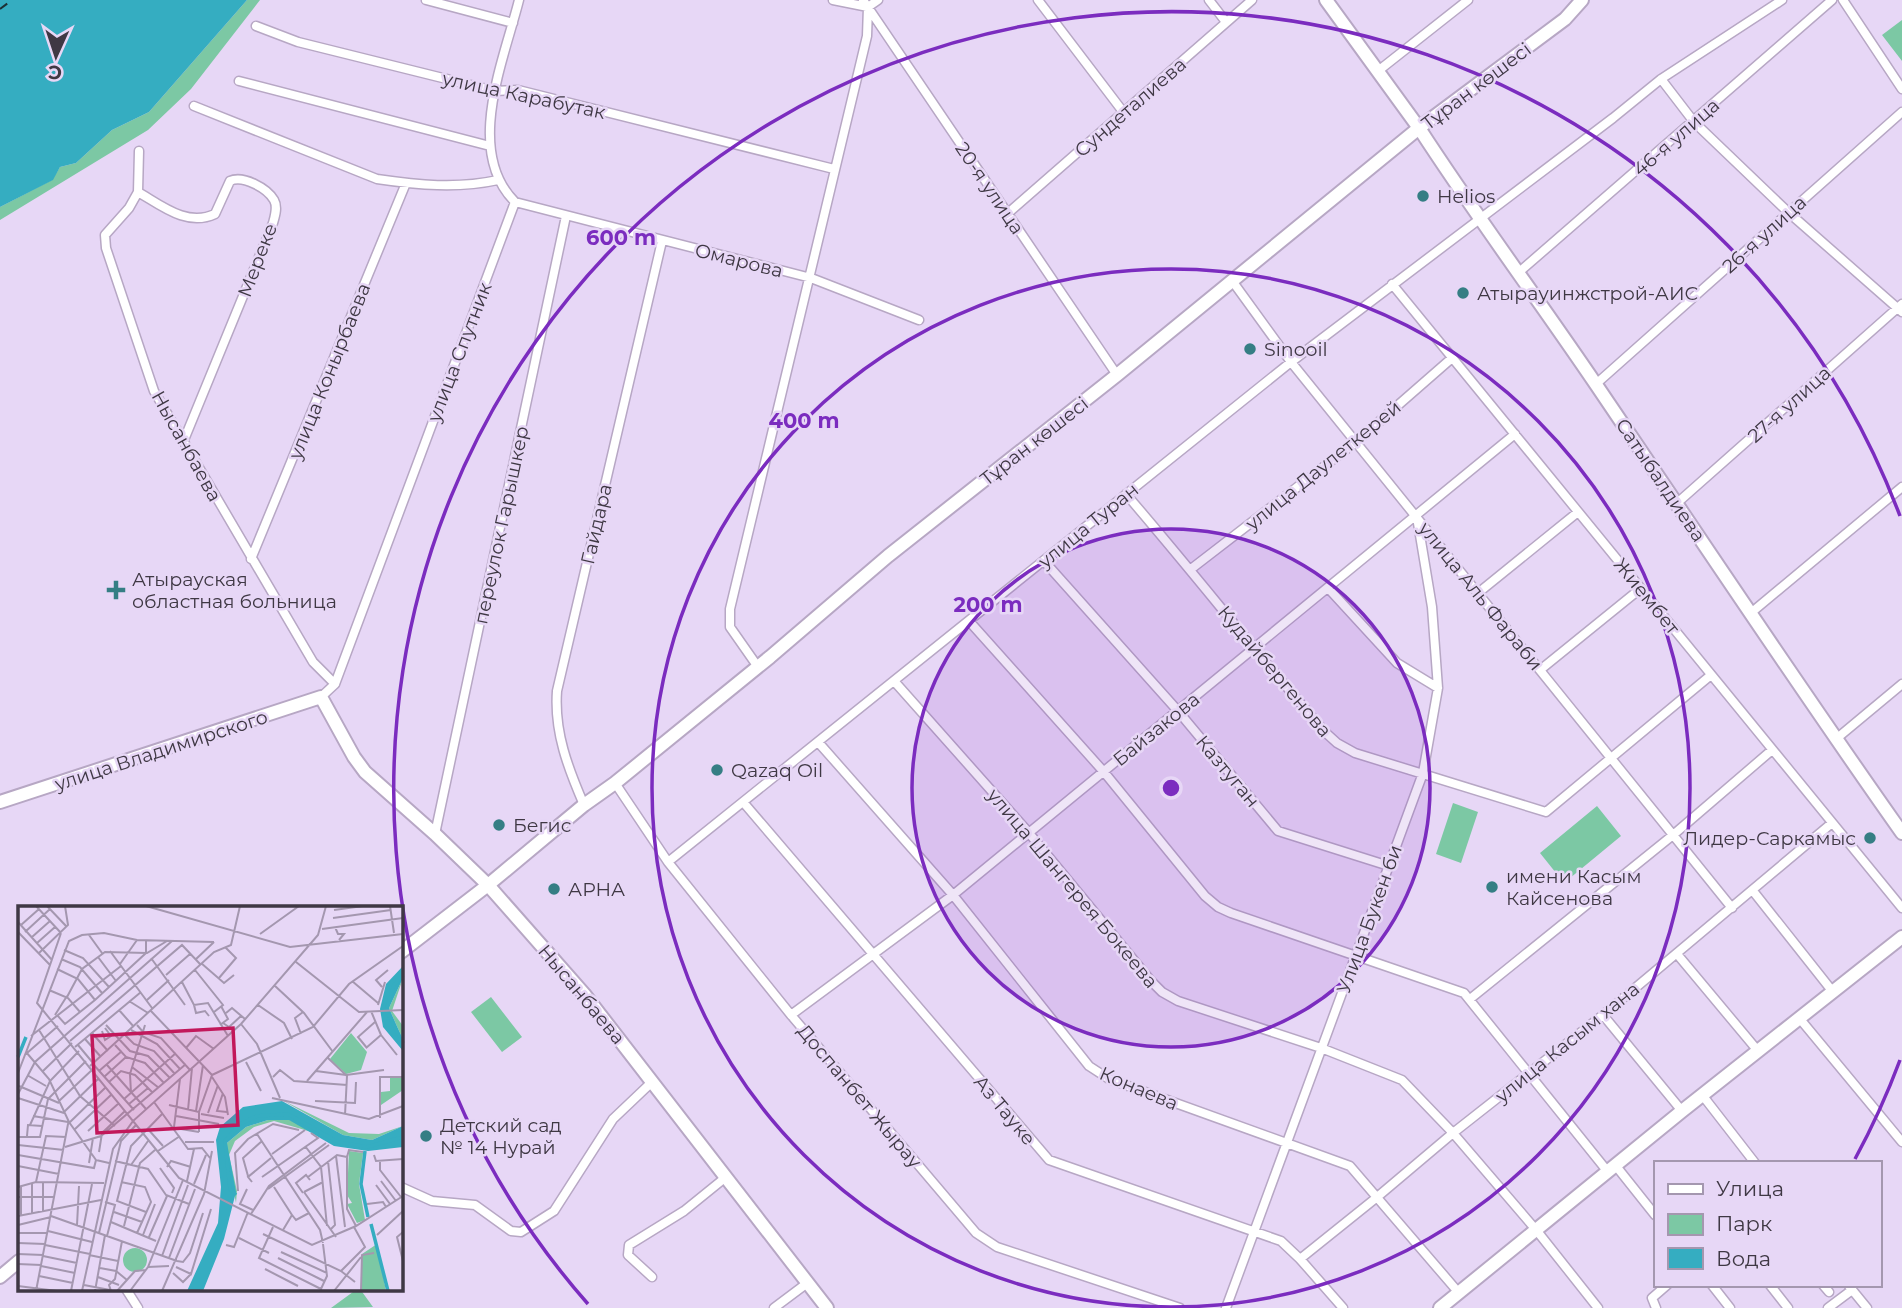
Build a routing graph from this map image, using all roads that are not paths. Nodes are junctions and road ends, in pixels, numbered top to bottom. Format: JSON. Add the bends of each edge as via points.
{"nodes":[{"id":1,"x":426,"y":0,"type":"edge"},
{"id":2,"x":519,"y":0,"type":"edge"},
{"id":3,"x":833,"y":0,"type":"edge"},
{"id":4,"x":878,"y":0,"type":"edge"},
{"id":5,"x":1038,"y":0,"type":"edge"},
{"id":6,"x":1209,"y":0,"type":"edge"},
{"id":7,"x":1252,"y":0,"type":"edge"},
{"id":8,"x":1326,"y":0,"type":"edge"},
{"id":9,"x":1468,"y":0,"type":"edge"},
{"id":10,"x":1582,"y":0,"type":"edge"},
{"id":11,"x":1782,"y":0,"type":"edge"},
{"id":12,"x":1832,"y":0,"type":"edge"},
{"id":13,"x":1843,"y":0,"type":"edge"},
{"id":14,"x":866,"y":4,"type":"edge"},
{"id":15,"x":1226,"y":22,"type":"junction"},
{"id":16,"x":513,"y":23,"type":"junction"},
{"id":17,"x":256,"y":26,"type":"dead end"},
{"id":18,"x":1378,"y":71,"type":"junction"},
{"id":19,"x":1661,"y":79,"type":"junction"},
{"id":20,"x":239,"y":81,"type":"dead end"},
{"id":21,"x":1902,"y":89,"type":"edge"},
{"id":22,"x":495,"y":91,"type":"junction"},
{"id":23,"x":194,"y":106,"type":"dead end"},
{"id":24,"x":1902,"y":112,"type":"edge"},
{"id":25,"x":1125,"y":113,"type":"junction"},
{"id":26,"x":1694,"y":122,"type":"junction"},
{"id":27,"x":1419,"y":128,"type":"junction"},
{"id":28,"x":490,"y":146,"type":"junction"},
{"id":29,"x":139,"y":151,"type":"dead end"},
{"id":30,"x":834,"y":169,"type":"junction"},
{"id":31,"x":498,"y":180,"type":"junction"},
{"id":32,"x":406,"y":183,"type":"junction"},
{"id":33,"x":138,"y":192,"type":"junction"},
{"id":34,"x":515,"y":202,"type":"junction"},
{"id":35,"x":1788,"y":212,"type":"junction"},
{"id":36,"x":1007,"y":214,"type":"junction"},
{"id":37,"x":566,"y":216,"type":"junction"},
{"id":38,"x":1479,"y":218,"type":"junction"},
{"id":39,"x":662,"y":240,"type":"junction"},
{"id":40,"x":1518,"y":273,"type":"junction"},
{"id":41,"x":811,"y":278,"type":"junction"},
{"id":42,"x":1233,"y":282,"type":"junction"},
{"id":43,"x":1392,"y":284,"type":"junction"},
{"id":44,"x":1900,"y":308,"type":"edge"},
{"id":45,"x":919,"y":320,"type":"dead end"},
{"id":46,"x":1452,"y":358,"type":"junction"},
{"id":47,"x":1291,"y":362,"type":"junction"},
{"id":48,"x":1117,"y":375,"type":"junction"},
{"id":49,"x":1596,"y":384,"type":"junction"},
{"id":50,"x":1515,"y":435,"type":"junction"},
{"id":51,"x":184,"y":440,"type":"junction"},
{"id":52,"x":1357,"y":441,"type":"junction"},
{"id":53,"x":1902,"y":487,"type":"edge"},
{"id":54,"x":1126,"y":494,"type":"junction"},
{"id":55,"x":1676,"y":504,"type":"junction"},
{"id":56,"x":1578,"y":512,"type":"junction"},
{"id":57,"x":1417,"y":517,"type":"junction"},
{"id":58,"x":251,"y":559,"type":"junction"},
{"id":59,"x":1044,"y":561,"type":"junction"},
{"id":60,"x":1191,"y":569,"type":"junction"},
{"id":61,"x":1329,"y":589,"type":"junction"},
{"id":62,"x":1640,"y":589,"type":"junction"},
{"id":63,"x":1478,"y":593,"type":"junction"},
{"id":64,"x":1752,"y":612,"type":"junction"},
{"id":65,"x":968,"y":621,"type":"junction"},
{"id":66,"x":1254,"y":650,"type":"junction"},
{"id":67,"x":758,"y":667,"type":"junction"},
{"id":68,"x":1541,"y":670,"type":"junction"},
{"id":69,"x":1711,"y":675,"type":"junction"},
{"id":70,"x":894,"y":681,"type":"junction"},
{"id":71,"x":335,"y":684,"type":"junction"},
{"id":72,"x":1902,"y":684,"type":"edge"},
{"id":73,"x":1438,"y":688,"type":"junction"},
{"id":74,"x":321,"y":697,"type":"junction"},
{"id":75,"x":1178,"y":711,"type":"junction"},
{"id":76,"x":1836,"y":740,"type":"junction"},
{"id":77,"x":818,"y":742,"type":"junction"},
{"id":78,"x":1772,"y":750,"type":"junction"},
{"id":79,"x":1612,"y":759,"type":"junction"},
{"id":80,"x":1104,"y":772,"type":"junction"},
{"id":81,"x":1423,"y":773,"type":"junction"},
{"id":82,"x":614,"y":783,"type":"junction"},
{"id":83,"x":743,"y":802,"type":"junction"},
{"id":84,"x":0,"y":803,"type":"edge"},
{"id":85,"x":584,"y":805,"type":"junction"},
{"id":86,"x":1832,"y":823,"type":"junction"},
{"id":87,"x":1029,"y":833,"type":"junction"},
{"id":88,"x":1902,"y":833,"type":"edge"},
{"id":89,"x":435,"y":834,"type":"junction"},
{"id":90,"x":1673,"y":835,"type":"junction"},
{"id":91,"x":668,"y":862,"type":"junction"},
{"id":92,"x":1389,"y":866,"type":"junction"},
{"id":93,"x":488,"y":886,"type":"junction"},
{"id":94,"x":1753,"y":891,"type":"junction"},
{"id":95,"x":953,"y":895,"type":"junction"},
{"id":96,"x":1732,"y":908,"type":"junction"},
{"id":97,"x":1902,"y":908,"type":"edge"},
{"id":98,"x":1902,"y":937,"type":"edge"},
{"id":99,"x":402,"y":951,"type":"edge"},
{"id":100,"x":873,"y":953,"type":"junction"},
{"id":101,"x":1356,"y":954,"type":"junction"},
{"id":102,"x":1676,"y":954,"type":"junction"},
{"id":103,"x":1833,"y":992,"type":"junction"},
{"id":104,"x":1469,"y":999,"type":"junction"},
{"id":105,"x":791,"y":1015,"type":"junction"},
{"id":106,"x":1603,"y":1015,"type":"junction"},
{"id":107,"x":1800,"y":1019,"type":"junction"},
{"id":108,"x":1321,"y":1048,"type":"junction"},
{"id":109,"x":1758,"y":1051,"type":"junction"},
{"id":110,"x":1529,"y":1074,"type":"junction"},
{"id":111,"x":653,"y":1082,"type":"junction"},
{"id":112,"x":1703,"y":1096,"type":"junction"},
{"id":113,"x":1682,"y":1111,"type":"junction"},
{"id":114,"x":1453,"y":1133,"type":"junction"},
{"id":115,"x":1902,"y":1142,"type":"edge"},
{"id":116,"x":1286,"y":1145,"type":"junction"},
{"id":117,"x":1753,"y":1161,"type":"edge"},
{"id":118,"x":1612,"y":1169,"type":"junction"},
{"id":119,"x":726,"y":1177,"type":"junction"},
{"id":120,"x":402,"y":1187,"type":"edge"},
{"id":121,"x":1376,"y":1198,"type":"junction"},
{"id":122,"x":1654,"y":1214,"type":"edge"},
{"id":123,"x":1254,"y":1231,"type":"junction"},
{"id":124,"x":1537,"y":1231,"type":"junction"},
{"id":125,"x":1300,"y":1259,"type":"junction"},
{"id":126,"x":18,"y":1262,"type":"edge"},
{"id":127,"x":0,"y":1277,"type":"edge"},
{"id":128,"x":652,"y":1277,"type":"dead end"},
{"id":129,"x":806,"y":1284,"type":"junction"},
{"id":130,"x":1665,"y":1287,"type":"edge"},
{"id":131,"x":1714,"y":1287,"type":"edge"},
{"id":132,"x":1772,"y":1287,"type":"edge"},
{"id":133,"x":1851,"y":1287,"type":"edge"},
{"id":134,"x":127,"y":1290,"type":"edge"},
{"id":135,"x":1458,"y":1293,"type":"junction"},
{"id":136,"x":138,"y":1308,"type":"edge"},
{"id":137,"x":774,"y":1308,"type":"edge"},
{"id":138,"x":827,"y":1308,"type":"edge"},
{"id":139,"x":1180,"y":1308,"type":"edge"},
{"id":140,"x":1226,"y":1308,"type":"edge"},
{"id":141,"x":1343,"y":1308,"type":"edge"},
{"id":142,"x":1440,"y":1308,"type":"edge"},
{"id":143,"x":1598,"y":1308,"type":"edge"},
{"id":144,"x":1656,"y":1308,"type":"edge"},
{"id":145,"x":1730,"y":1308,"type":"edge"},
{"id":146,"x":1788,"y":1308,"type":"edge"},
{"id":147,"x":1828,"y":1308,"type":"edge"},
{"id":148,"x":1867,"y":1308,"type":"edge"}],
"edges":[{"from":1,"to":16,"type":"street"},
{"from":2,"to":16,"type":"street"},
{"from":3,"to":14,"type":"street"},
{"from":4,"to":14,"type":"street"},
{"from":5,"to":25,"type":"street"},
{"from":6,"to":15,"type":"street"},
{"from":7,"to":15,"type":"street","name":"Сундеталиева"},
{"from":8,"to":18,"type":"street","name":"Сатыбалдиева"},
{"from":9,"to":18,"type":"street"},
{"from":10,"to":27,"type":"street","name":"Тұран көшесі","via":[[1565,19]]},
{"from":11,"to":19,"type":"street"},
{"from":12,"to":26,"type":"street","name":"46-я улица"},
{"from":13,"to":21,"type":"street"},
{"from":14,"to":30,"type":"street","via":[[867,36]]},
{"from":14,"to":36,"type":"street","name":"20-я улица"},
{"from":15,"to":25,"type":"street","name":"Сундеталиева"},
{"from":16,"to":22,"type":"street"},
{"from":17,"to":22,"type":"street","name":"улица Карабутак","via":[[298,42]]},
{"from":18,"to":27,"type":"street","name":"Сатыбалдиева"},
{"from":19,"to":26,"type":"street"},
{"from":19,"to":38,"type":"street"},
{"from":20,"to":28,"type":"street"},
{"from":22,"to":28,"type":"street"},
{"from":22,"to":30,"type":"street","name":"улица Карабутак","via":[[518,90]]},
{"from":23,"to":32,"type":"street","via":[[377,179]]},
{"from":24,"to":35,"type":"street","name":"26-я улица"},
{"from":25,"to":36,"type":"street","name":"Сундеталиева"},
{"from":26,"to":35,"type":"street"},
{"from":26,"to":40,"type":"street","name":"46-я улица"},
{"from":27,"to":38,"type":"street","name":"Сатыбалдиева"},
{"from":27,"to":42,"type":"street","name":"Тұран көшесі"},
{"from":28,"to":31,"type":"street"},
{"from":29,"to":33,"type":"street"},
{"from":30,"to":41,"type":"street"},
{"from":31,"to":32,"type":"street","via":[[470,186]]},
{"from":31,"to":34,"type":"street"},
{"from":32,"to":58,"type":"street","name":"улица Конырбаева"},
{"from":33,"to":51,"type":"street","name":"Нысанбаева","via":[[105,235],[106,248],[155,391]]},
{"from":33,"to":51,"type":"street","name":"Мереке","via":[[182,217],[205,219],[215,214],[230,181],[238,177],[273,198],[276,208],[274,223]]},
{"from":34,"to":37,"type":"street","name":"Омарова"},
{"from":34,"to":71,"type":"street","name":"улица Спутник"},
{"from":35,"to":44,"type":"street"},
{"from":35,"to":49,"type":"street","name":"26-я улица"},
{"from":36,"to":48,"type":"street","name":"20-я улица"},
{"from":37,"to":39,"type":"street","name":"Омарова"},
{"from":37,"to":89,"type":"street","name":"переулок Гарышкер"},
{"from":38,"to":40,"type":"street","name":"Сатыбалдиева"},
{"from":38,"to":43,"type":"street","name":"улица Туран"},
{"from":39,"to":41,"type":"street","name":"Омарова"},
{"from":39,"to":85,"type":"street","name":"Гайдара","via":[[557,691],[558,731]]},
{"from":40,"to":49,"type":"street","name":"Сатыбалдиева"},
{"from":41,"to":45,"type":"street","name":"Омарова"},
{"from":41,"to":67,"type":"street","via":[[728,619]]},
{"from":42,"to":47,"type":"street","name":"улица Аль Фараби"},
{"from":42,"to":48,"type":"street","name":"Тұран көшесі"},
{"from":43,"to":46,"type":"street","name":"Жиембет"},
{"from":43,"to":47,"type":"street","name":"улица Туран"},
{"from":44,"to":55,"type":"street","name":"27-я улица"},
{"from":46,"to":50,"type":"street","name":"Жиембет"},
{"from":46,"to":52,"type":"street","name":"улица Даулеткерей"},
{"from":47,"to":52,"type":"street","name":"улица Аль Фараби"},
{"from":47,"to":54,"type":"street","name":"улица Туран"},
{"from":48,"to":67,"type":"street","name":"Тұран көшесі","via":[[888,556]]},
{"from":49,"to":55,"type":"street","name":"Сатыбалдиева"},
{"from":50,"to":56,"type":"street","name":"Жиембет"},
{"from":50,"to":57,"type":"street","name":"Байзакова"},
{"from":51,"to":58,"type":"street","name":"Нысанбаева"},
{"from":52,"to":57,"type":"street","name":"улица Аль Фараби"},
{"from":52,"to":60,"type":"street","name":"улица Даулеткерей"},
{"from":53,"to":64,"type":"street"},
{"from":54,"to":59,"type":"street","name":"улица Туран"},
{"from":54,"to":60,"type":"street","name":"Кудайбергенова"},
{"from":55,"to":64,"type":"street","name":"Сатыбалдиева"},
{"from":56,"to":62,"type":"street","name":"Жиембет"},
{"from":56,"to":63,"type":"street"},
{"from":57,"to":61,"type":"street","name":"Байзакова"},
{"from":57,"to":63,"type":"street","name":"улица Аль Фараби"},
{"from":57,"to":73,"type":"street","name":"Улица Букен би","via":[[1432,607]]},
{"from":58,"to":71,"type":"street","name":"Нысанбаева","via":[[313,662]]},
{"from":59,"to":65,"type":"street","name":"улица Туран"},
{"from":59,"to":75,"type":"street","name":"Казтуган"},
{"from":60,"to":66,"type":"street","name":"Кудайбергенова"},
{"from":61,"to":66,"type":"street","name":"Байзакова"},
{"from":61,"to":73,"type":"street","via":[[1397,663]]},
{"from":62,"to":68,"type":"street"},
{"from":62,"to":69,"type":"street","name":"Жиембет"},
{"from":63,"to":68,"type":"street","name":"улица Аль Фараби"},
{"from":64,"to":76,"type":"street","name":"Сатыбалдиева"},
{"from":65,"to":70,"type":"street","name":"улица Туран"},
{"from":65,"to":80,"type":"street"},
{"from":66,"to":75,"type":"street","name":"Байзакова"},
{"from":66,"to":81,"type":"street","name":"Кудайбергенова","via":[[1337,743],[1354,753]]},
{"from":67,"to":82,"type":"street","name":"Тұран көшесі"},
{"from":68,"to":79,"type":"street","name":"улица Аль Фараби"},
{"from":69,"to":78,"type":"street","name":"Жиембет"},
{"from":69,"to":79,"type":"street"},
{"from":70,"to":77,"type":"street","name":"улица Туран"},
{"from":70,"to":87,"type":"street","name":"улица Шангерея Бокеева"},
{"from":71,"to":74,"type":"street","name":"улица Спутник"},
{"from":72,"to":76,"type":"street"},
{"from":73,"to":81,"type":"street","name":"Улица Букен би"},
{"from":74,"to":84,"type":"street","name":"улица Владимирского"},
{"from":74,"to":89,"type":"street","name":"Нысанбаева","via":[[365,772]]},
{"from":75,"to":80,"type":"street","name":"Байзакова"},
{"from":75,"to":92,"type":"street","name":"Казтуган","via":[[1278,831]]},
{"from":76,"to":88,"type":"street","name":"Сатыбалдиева"},
{"from":77,"to":83,"type":"street","name":"улица Туран"},
{"from":77,"to":95,"type":"street","name":"Конаева"},
{"from":78,"to":86,"type":"street","name":"Жиембет"},
{"from":78,"to":90,"type":"street"},
{"from":79,"to":81,"type":"street","name":"Кудайбергенова","via":[[1546,812]]},
{"from":79,"to":90,"type":"street","name":"улица Аль Фараби"},
{"from":80,"to":87,"type":"street","name":"Байзакова"},
{"from":80,"to":101,"type":"street","via":[[1217,907]]},
{"from":81,"to":92,"type":"street","name":"Улица Букен би"},
{"from":82,"to":85,"type":"street","name":"Тұран көшесі"},
{"from":82,"to":91,"type":"street","name":"Доспанбет Жырау"},
{"from":83,"to":91,"type":"street","name":"улица Туран"},
{"from":83,"to":100,"type":"street","name":"Аз Тауке"},
{"from":85,"to":93,"type":"street","name":"Тұран көшесі"},
{"from":86,"to":94,"type":"street","name":"улица Касым хана"},
{"from":86,"to":97,"type":"street","name":"Жиембет"},
{"from":87,"to":95,"type":"street","name":"Байзакова"},
{"from":87,"to":108,"type":"street","name":"улица Шангерея Бокеева","via":[[1162,992]]},
{"from":89,"to":93,"type":"street","name":"Нысанбаева"},
{"from":90,"to":96,"type":"street","name":"улица Аль Фараби"},
{"from":90,"to":104,"type":"street"},
{"from":91,"to":105,"type":"street","name":"Доспанбет Жырау"},
{"from":92,"to":101,"type":"street","name":"Улица Букен би"},
{"from":93,"to":99,"type":"street","name":"Тұран көшесі"},
{"from":93,"to":111,"type":"street","name":"Нысанбаева","via":[[584,993]]},
{"from":94,"to":96,"type":"street","name":"улица Касым хана"},
{"from":94,"to":103,"type":"street"},
{"from":95,"to":100,"type":"street","name":"Байзакова"},
{"from":95,"to":116,"type":"street","name":"Конаева","via":[[1089,1066]]},
{"from":96,"to":102,"type":"street","name":"улица Касым хана"},
{"from":98,"to":103,"type":"street"},
{"from":100,"to":105,"type":"street","name":"Байзакова"},
{"from":100,"to":123,"type":"street","name":"Аз Тауке","via":[[1049,1160]]},
{"from":101,"to":104,"type":"street","via":[[1461,990]]},
{"from":101,"to":108,"type":"street","name":"Улица Букен би"},
{"from":102,"to":106,"type":"street","name":"улица Касым хана"},
{"from":102,"to":109,"type":"street"},
{"from":103,"to":107,"type":"street"},
{"from":104,"to":110,"type":"street"},
{"from":105,"to":139,"type":"street","name":"Доспанбет Жырау","via":[[975,1233],[986,1241]]},
{"from":106,"to":110,"type":"street","name":"улица Касым хана"},
{"from":106,"to":113,"type":"street"},
{"from":107,"to":109,"type":"street"},
{"from":107,"to":115,"type":"street"},
{"from":108,"to":114,"type":"street","name":"улица Шангерея Бокеева","via":[[1398,1077]]},
{"from":108,"to":116,"type":"street","name":"Улица Букен би"},
{"from":109,"to":112,"type":"street"},
{"from":110,"to":114,"type":"street","name":"улица Касым хана"},
{"from":110,"to":118,"type":"street"},
{"from":111,"to":119,"type":"street","name":"Нысанбаева"},
{"from":111,"to":120,"type":"street","via":[[612,1119],[554,1211],[521,1232],[511,1231],[475,1205],[432,1201]]},
{"from":112,"to":113,"type":"street"},
{"from":112,"to":117,"type":"street"},
{"from":113,"to":118,"type":"street"},
{"from":114,"to":121,"type":"street","name":"улица Касым хана"},
{"from":114,"to":124,"type":"street","name":"улица Шангерея Бокеева"},
{"from":116,"to":121,"type":"street","name":"Конаева","via":[[1350,1166]]},
{"from":116,"to":123,"type":"street","name":"Улица Букен би"},
{"from":118,"to":122,"type":"street"},
{"from":118,"to":124,"type":"street"},
{"from":119,"to":128,"type":"street","via":[[684,1211],[629,1245],[628,1255]]},
{"from":119,"to":129,"type":"street","name":"Нысанбаева"},
{"from":121,"to":125,"type":"street","name":"улица Касым хана"},
{"from":121,"to":135,"type":"street","name":"Конаева"},
{"from":123,"to":125,"type":"street","name":"Аз Тауке","via":[[1281,1241]]},
{"from":123,"to":140,"type":"street","name":"Улица Букен би"},
{"from":124,"to":135,"type":"street"},
{"from":124,"to":143,"type":"street","name":"улица Шангерея Бокеева"},
{"from":125,"to":141,"type":"street","name":"Аз Тауке"},
{"from":126,"to":127,"type":"street"},
{"from":129,"to":137,"type":"street"},
{"from":129,"to":138,"type":"street","name":"Нысанбаева"},
{"from":130,"to":144,"type":"street","via":[[1652,1298]]},
{"from":131,"to":145,"type":"street"},
{"from":132,"to":146,"type":"street"},
{"from":133,"to":147,"type":"street"},
{"from":133,"to":148,"type":"street"},
{"from":134,"to":136,"type":"street"},
{"from":135,"to":142,"type":"street"}]}
